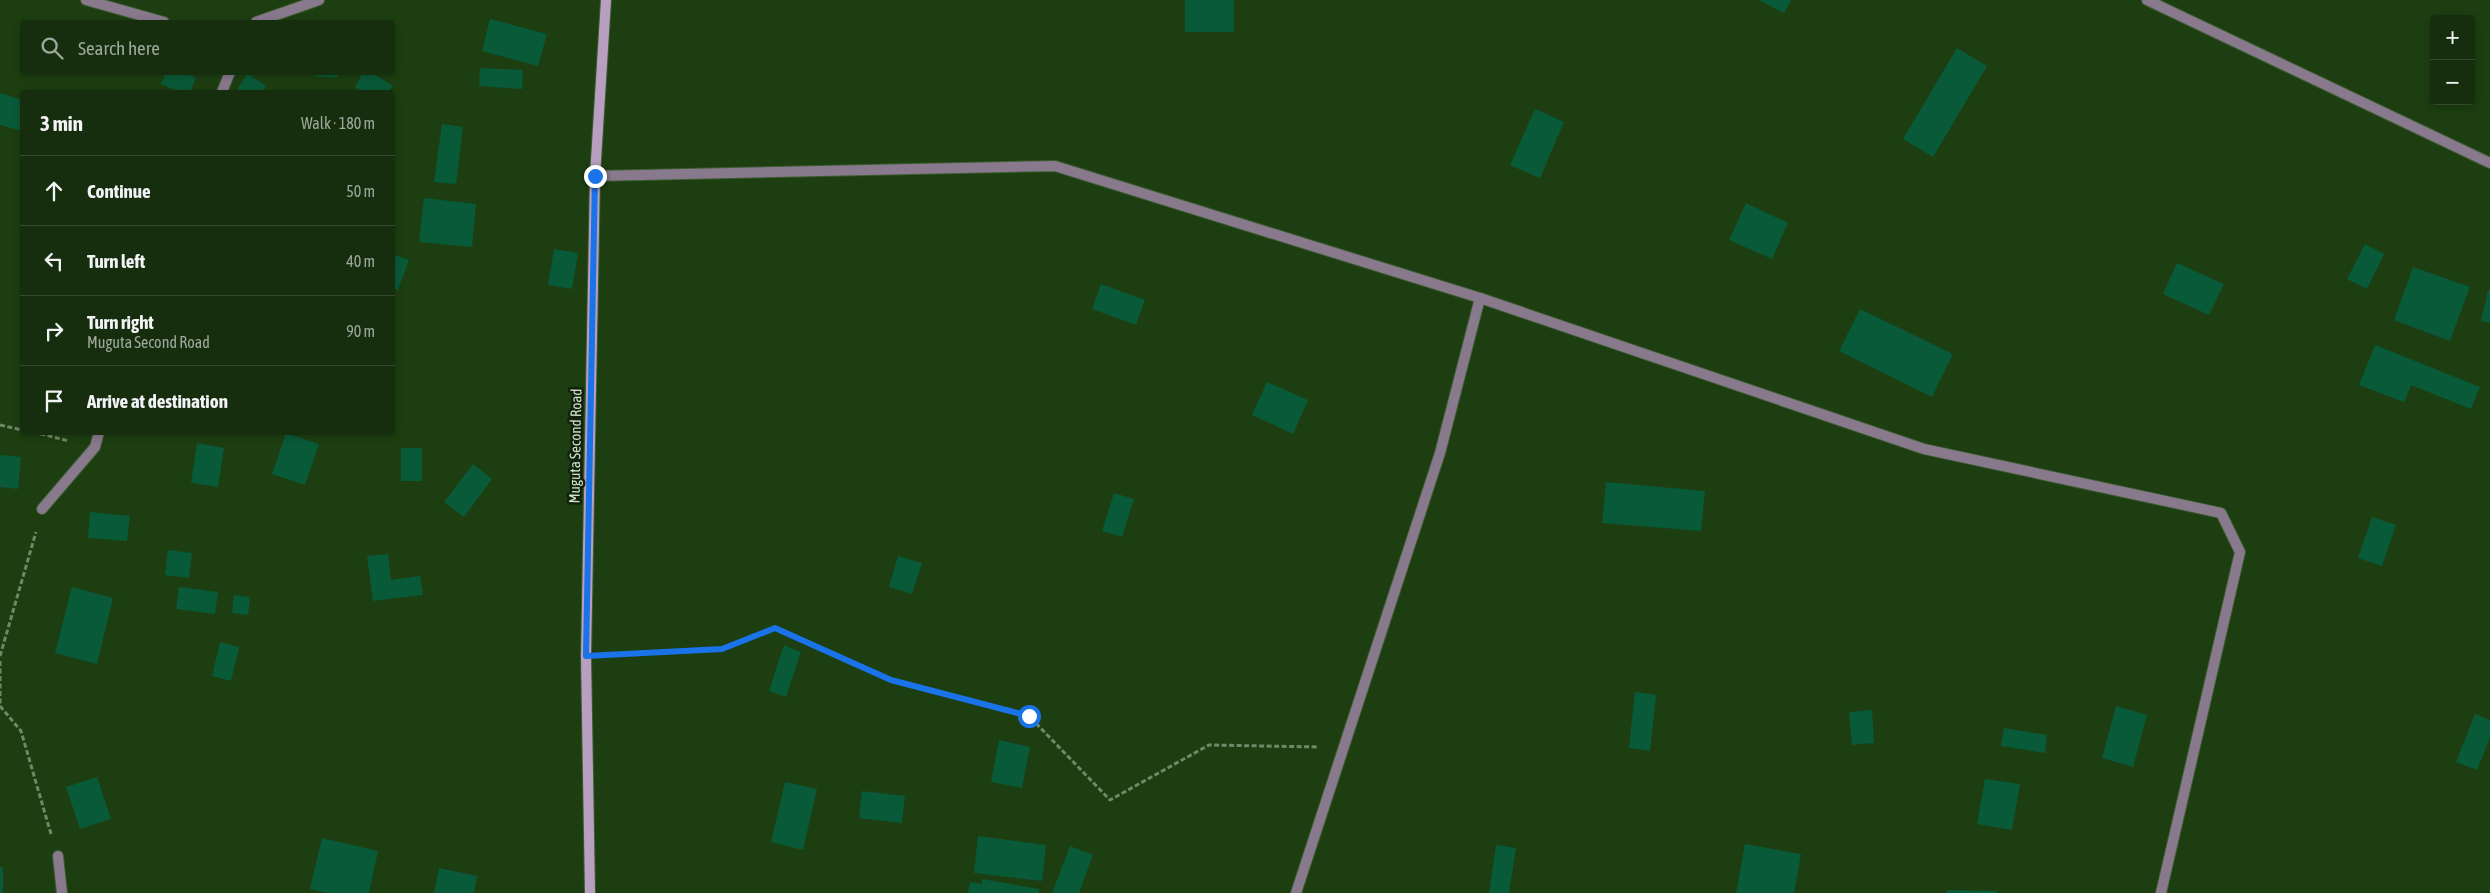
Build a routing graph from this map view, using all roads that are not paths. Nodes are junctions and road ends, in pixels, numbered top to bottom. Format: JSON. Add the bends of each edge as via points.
{"nodes":[{"id":1,"x":86,"y":0,"type":"edge"},
{"id":2,"x":320,"y":0,"type":"edge"},
{"id":3,"x":606,"y":0,"type":"edge"},
{"id":4,"x":2147,"y":0,"type":"edge"},
{"id":5,"x":157,"y":20,"type":"edge"},
{"id":6,"x":262,"y":20,"type":"edge"},
{"id":7,"x":229,"y":75,"type":"edge"},
{"id":8,"x":223,"y":90,"type":"edge"},
{"id":9,"x":2490,"y":163,"type":"edge"},
{"id":10,"x":595,"y":176,"type":"junction"},
{"id":11,"x":1480,"y":298,"type":"junction"},
{"id":12,"x":98,"y":435,"type":"edge"},
{"id":13,"x":42,"y":509,"type":"road end"},
{"id":14,"x":58,"y":856,"type":"road end"},
{"id":15,"x":62,"y":893,"type":"edge"},
{"id":16,"x":590,"y":893,"type":"edge"},
{"id":17,"x":1296,"y":893,"type":"edge"},
{"id":18,"x":2161,"y":893,"type":"edge"}],
"edges":[{"from":1,"to":5,"type":"street"},
{"from":2,"to":6,"type":"street"},
{"from":3,"to":10,"type":"street","name":"Muguta Second Road"},
{"from":4,"to":9,"type":"street"},
{"from":7,"to":8,"type":"street"},
{"from":10,"to":11,"type":"street","via":[[1055,166]]},
{"from":10,"to":16,"type":"street","name":"Muguta Second Road","via":[[586,656]]},
{"from":11,"to":17,"type":"street","via":[[1440,453]]},
{"from":11,"to":18,"type":"street","via":[[1924,449],[2222,513],[2240,552]]},
{"from":12,"to":13,"type":"street","via":[[96,447]]},
{"from":14,"to":15,"type":"street"}]}
